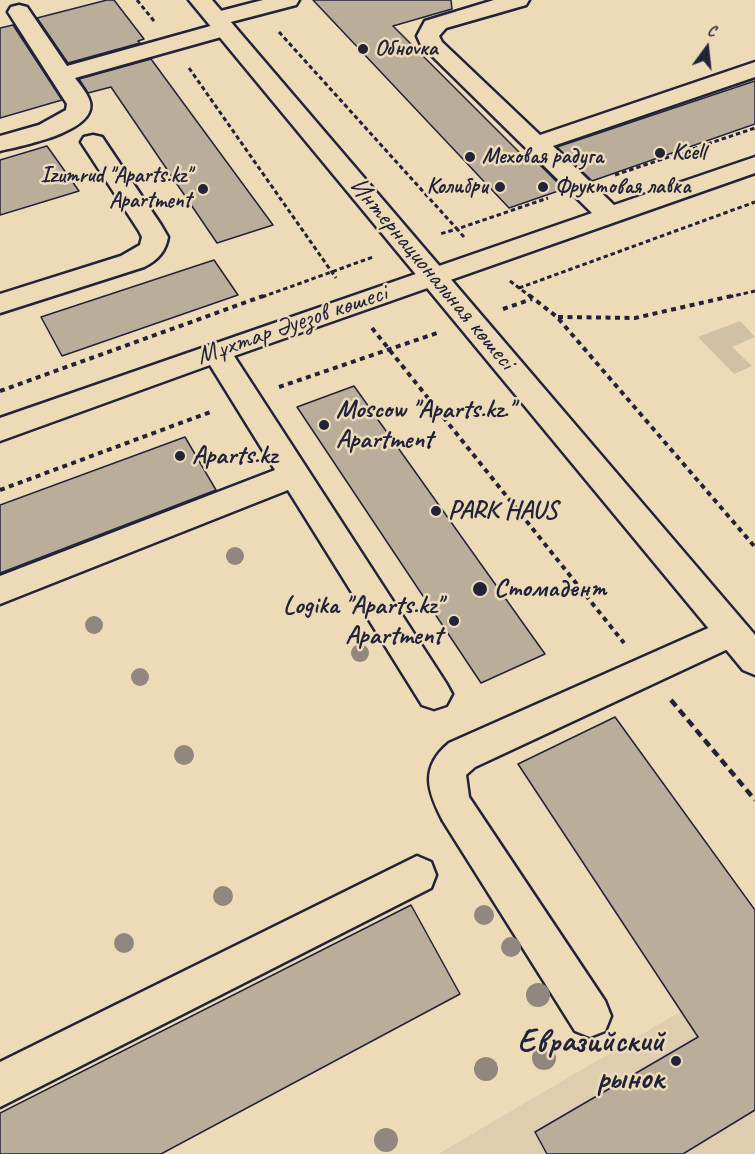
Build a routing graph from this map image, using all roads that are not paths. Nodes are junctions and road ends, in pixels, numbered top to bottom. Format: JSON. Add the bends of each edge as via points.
{"nodes":[{"id":1,"x":200,"y":0,"type":"edge"},
{"id":2,"x":288,"y":0,"type":"edge"},
{"id":3,"x":518,"y":0,"type":"edge"},
{"id":4,"x":19,"y":12,"type":"dead end"},
{"id":5,"x":220,"y":24,"type":"junction"},
{"id":6,"x":755,"y":69,"type":"edge"},
{"id":7,"x":61,"y":75,"type":"junction"},
{"id":8,"x":1,"y":142,"type":"edge"},
{"id":9,"x":93,"y":142,"type":"dead end"},
{"id":10,"x":536,"y":144,"type":"junction"},
{"id":11,"x":755,"y":165,"type":"edge"},
{"id":12,"x":609,"y":215,"type":"junction"},
{"id":13,"x":433,"y":276,"type":"junction"},
{"id":14,"x":0,"y":304,"type":"edge"},
{"id":15,"x":216,"y":352,"type":"junction"},
{"id":16,"x":0,"y":429,"type":"edge"},
{"id":17,"x":294,"y":475,"type":"junction"},
{"id":18,"x":0,"y":590,"type":"edge"},
{"id":19,"x":731,"y":632,"type":"junction"},
{"id":20,"x":755,"y":660,"type":"edge"},
{"id":21,"x":434,"y":694,"type":"dead end"},
{"id":22,"x":417,"y":875,"type":"dead end"},
{"id":23,"x":590,"y":1016,"type":"dead end"},
{"id":24,"x":0,"y":1085,"type":"edge"}],
"edges":[{"from":1,"to":5,"type":"main road","name":"Интернациональная көшесі"},
{"from":2,"to":5,"type":"main road"},
{"from":3,"to":10,"type":"main road","via":[[438,23],[428,36],[432,45]]},
{"from":4,"to":7,"type":"main road"},
{"from":5,"to":7,"type":"main road","via":[[171,44]]},
{"from":5,"to":13,"type":"main road","name":"Интернациональная көшесі"},
{"from":6,"to":10,"type":"main road"},
{"from":7,"to":8,"type":"main road","via":[[78,103],[73,119]]},
{"from":9,"to":14,"type":"main road","via":[[152,231],[152,249],[130,262]]},
{"from":10,"to":12,"type":"main road"},
{"from":11,"to":12,"type":"main road","name":"Мұхтар Әуезов көшесі"},
{"from":12,"to":13,"type":"main road","name":"Мұхтар Әуезов көшесі"},
{"from":13,"to":15,"type":"main road","name":"Мұхтар Әуезов көшесі"},
{"from":13,"to":19,"type":"main road","name":"Интернациональная көшесі"},
{"from":15,"to":16,"type":"main road","name":"Мұхтар Әуезов көшесі"},
{"from":15,"to":17,"type":"main road"},
{"from":17,"to":18,"type":"main road"},
{"from":17,"to":21,"type":"main road"},
{"from":19,"to":20,"type":"main road","name":"Интернациональная көшесі"},
{"from":19,"to":23,"type":"main road","via":[[462,755],[446,773],[446,787],[456,809]]},
{"from":22,"to":24,"type":"main road"}]}
